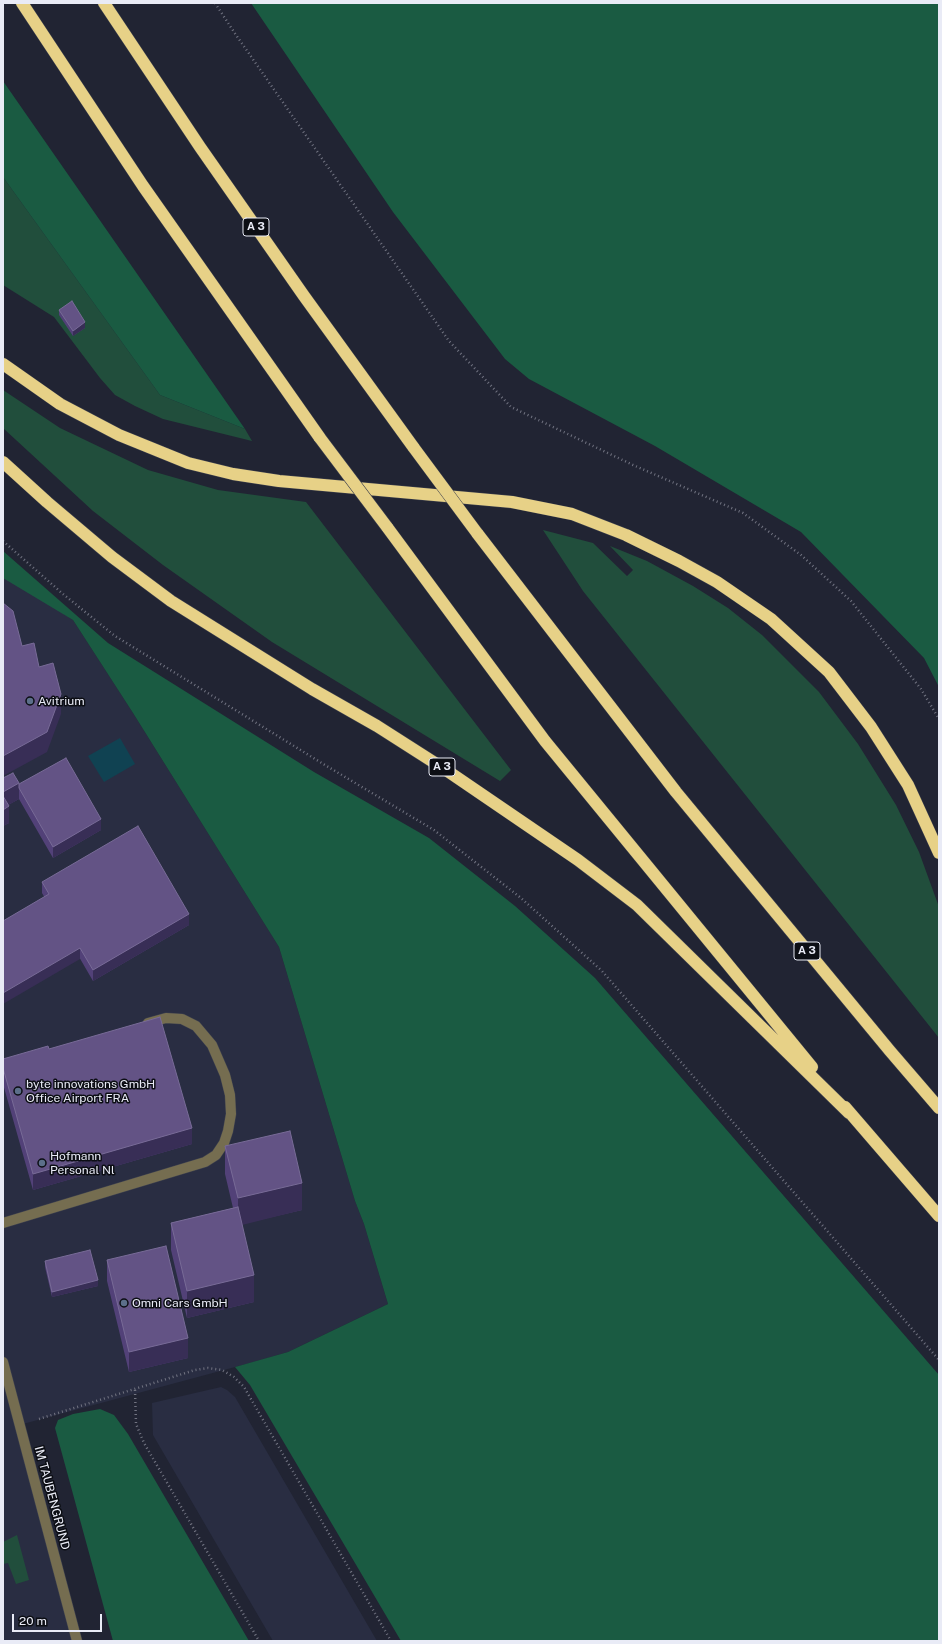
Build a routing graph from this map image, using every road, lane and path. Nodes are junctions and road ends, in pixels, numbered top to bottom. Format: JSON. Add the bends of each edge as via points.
{"nodes":[{"id":1,"x":22,"y":3,"type":"edge"},
{"id":2,"x":104,"y":3,"type":"edge"},
{"id":3,"x":215,"y":3,"type":"edge"},
{"id":4,"x":3,"y":364,"type":"edge"},
{"id":5,"x":3,"y":462,"type":"edge"},
{"id":6,"x":3,"y":541,"type":"edge"},
{"id":7,"x":939,"y":719,"type":"edge"},
{"id":8,"x":939,"y":853,"type":"edge"},
{"id":9,"x":138,"y":1025,"type":"edge"},
{"id":10,"x":939,"y":1108,"type":"edge"},
{"id":11,"x":849,"y":1113,"type":"junction"},
{"id":12,"x":939,"y":1216,"type":"edge"},
{"id":13,"x":3,"y":1223,"type":"edge"},
{"id":14,"x":939,"y":1360,"type":"edge"},
{"id":15,"x":3,"y":1362,"type":"edge"},
{"id":16,"x":135,"y":1390,"type":"junction"},
{"id":17,"x":19,"y":1425,"type":"junction"},
{"id":18,"x":77,"y":1641,"type":"edge"},
{"id":19,"x":259,"y":1641,"type":"edge"},
{"id":20,"x":391,"y":1641,"type":"edge"}],
"edges":[{"from":1,"to":11,"type":"highway","number":"A 3","bridge":true,"via":[[144,186],[320,438],[545,741]]},
{"from":2,"to":10,"type":"highway","number":"A 3","bridge":true,"via":[[299,289],[477,533],[676,792]]},
{"from":3,"to":7,"type":"path","via":[[449,341],[511,407],[633,465],[743,513],[801,556],[852,602],[921,688]]},
{"from":4,"to":8,"type":"highway","via":[[60,404],[119,435],[188,463],[233,474],[279,481],[512,502],[572,514],[626,535],[679,561],[717,582],[771,619],[828,672],[871,727],[908,785]]},
{"from":5,"to":11,"type":"highway","number":"A 3","via":[[112,557],[171,601],[449,772],[578,860],[637,905]]},
{"from":6,"to":14,"type":"path","via":[[115,636],[434,830],[521,898],[602,971]]},
{"from":9,"to":13,"type":"street","via":[[166,1018],[182,1019],[196,1026],[212,1045],[225,1075],[231,1114],[224,1143],[216,1155],[205,1162]]},
{"from":11,"to":12,"type":"highway","number":"A 3"},
{"from":15,"to":17,"type":"street","name":"IM TAUBENGRUND"},
{"from":16,"to":17,"type":"path"},
{"from":16,"to":19,"type":"path","via":[[136,1424],[144,1443]]},
{"from":16,"to":20,"type":"path","via":[[208,1368],[222,1370],[234,1377],[244,1387]]},
{"from":17,"to":18,"type":"street","name":"IM TAUBENGRUND"}]}
